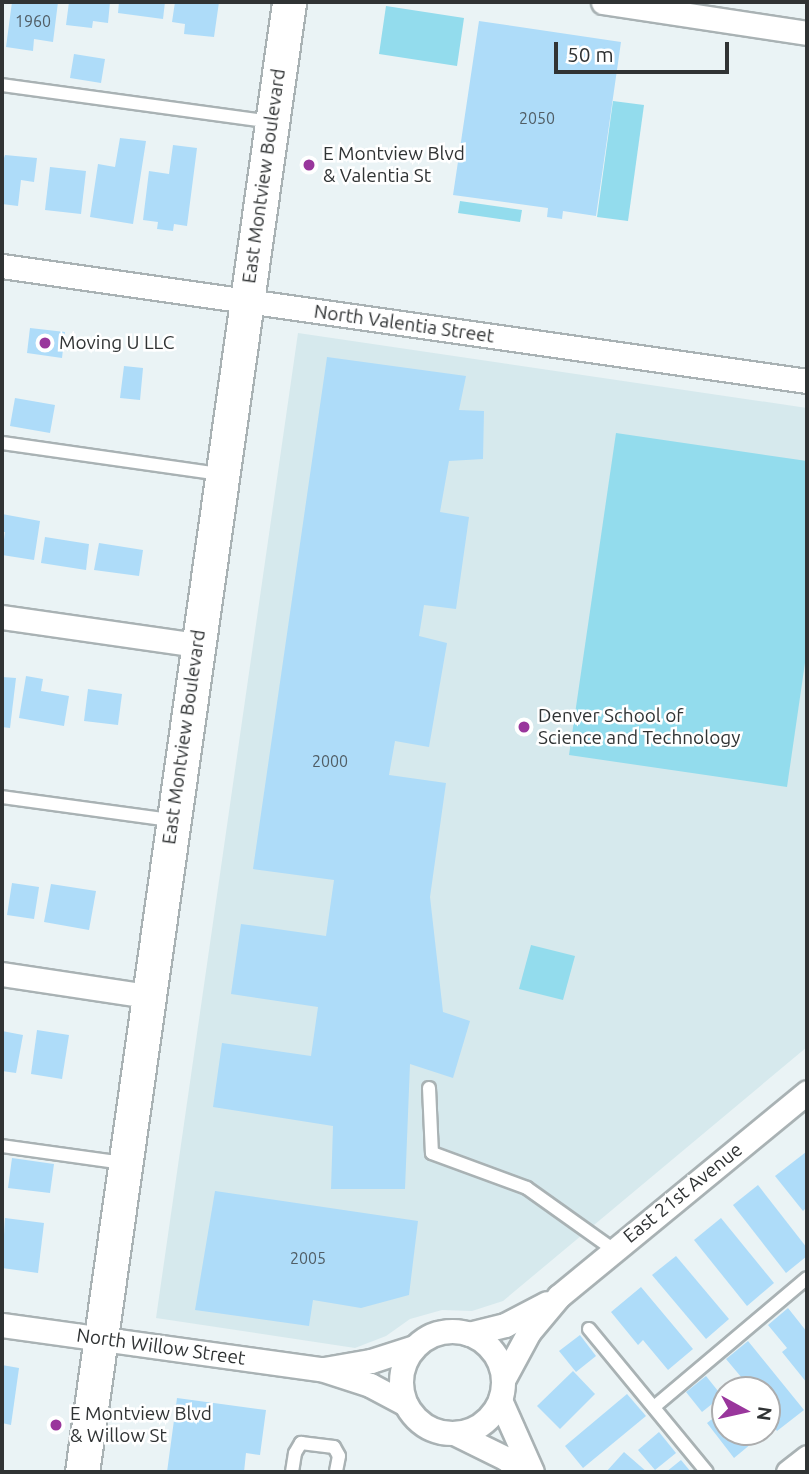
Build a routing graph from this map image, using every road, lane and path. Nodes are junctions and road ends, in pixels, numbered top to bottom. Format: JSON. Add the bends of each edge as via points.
{"nodes":[{"id":1,"x":289,"y":2,"type":"edge"},
{"id":2,"x":603,"y":2,"type":"edge"},
{"id":3,"x":807,"y":33,"type":"edge"},
{"id":4,"x":2,"y":85,"type":"edge"},
{"id":5,"x":272,"y":122,"type":"junction"},
{"id":6,"x":2,"y":266,"type":"edge"},
{"id":7,"x":247,"y":301,"type":"junction"},
{"id":8,"x":807,"y":381,"type":"edge"},
{"id":9,"x":2,"y":443,"type":"edge"},
{"id":10,"x":221,"y":475,"type":"junction"},
{"id":11,"x":2,"y":617,"type":"edge"},
{"id":12,"x":197,"y":645,"type":"junction"},
{"id":13,"x":2,"y":797,"type":"edge"},
{"id":14,"x":172,"y":821,"type":"junction"},
{"id":15,"x":2,"y":974,"type":"edge"},
{"id":16,"x":148,"y":996,"type":"junction"},
{"id":17,"x":429,"y":1088,"type":"dead end"},
{"id":18,"x":807,"y":1092,"type":"edge"},
{"id":19,"x":2,"y":1146,"type":"edge"},
{"id":20,"x":125,"y":1163,"type":"junction"},
{"id":21,"x":614,"y":1250,"type":"junction"},
{"id":22,"x":807,"y":1278,"type":"edge"},
{"id":23,"x":559,"y":1296,"type":"junction"},
{"id":24,"x":2,"y":1325,"type":"edge"},
{"id":25,"x":589,"y":1329,"type":"dead end"},
{"id":26,"x":470,"y":1334,"type":"junction"},
{"id":27,"x":100,"y":1338,"type":"junction"},
{"id":28,"x":414,"y":1347,"type":"junction"},
{"id":29,"x":321,"y":1369,"type":"junction"},
{"id":30,"x":501,"y":1390,"type":"junction"},
{"id":31,"x":405,"y":1404,"type":"junction"},
{"id":32,"x":654,"y":1408,"type":"junction"},
{"id":33,"x":454,"y":1433,"type":"junction"},
{"id":34,"x":807,"y":1457,"type":"edge"},
{"id":35,"x":82,"y":1472,"type":"edge"},
{"id":36,"x":292,"y":1472,"type":"edge"},
{"id":37,"x":336,"y":1472,"type":"edge"},
{"id":38,"x":523,"y":1472,"type":"edge"},
{"id":39,"x":532,"y":1472,"type":"edge"},
{"id":40,"x":707,"y":1472,"type":"edge"},
{"id":41,"x":788,"y":1472,"type":"edge"}],
"edges":[{"from":1,"to":5,"type":"main road","name":"East Montview Boulevard"},
{"from":2,"to":3,"type":"street"},
{"from":4,"to":5,"type":"lane"},
{"from":5,"to":7,"type":"main road","name":"East Montview Boulevard"},
{"from":6,"to":7,"type":"street","name":"North Valentia Street"},
{"from":7,"to":8,"type":"street","name":"North Valentia Street"},
{"from":7,"to":10,"type":"main road","name":"East Montview Boulevard"},
{"from":9,"to":10,"type":"lane"},
{"from":10,"to":12,"type":"main road","name":"East Montview Boulevard"},
{"from":11,"to":12,"type":"street"},
{"from":12,"to":14,"type":"main road","name":"East Montview Boulevard"},
{"from":13,"to":14,"type":"lane"},
{"from":14,"to":16,"type":"main road","name":"East Montview Boulevard"},
{"from":15,"to":16,"type":"street"},
{"from":16,"to":20,"type":"main road","name":"East Montview Boulevard"},
{"from":17,"to":21,"type":"lane","via":[[432,1153],[527,1188]]},
{"from":18,"to":21,"type":"street","name":"East 21st Avenue"},
{"from":19,"to":20,"type":"lane"},
{"from":20,"to":27,"type":"main road","name":"East Montview Boulevard"},
{"from":21,"to":23,"type":"street","name":"East 21st Avenue"},
{"from":22,"to":32,"type":"lane"},
{"from":23,"to":26,"type":"street","name":"East 21st Avenue","via":[[505,1325]]},
{"from":23,"to":30,"type":"street","name":"East 21st Avenue","via":[[529,1332]]},
{"from":24,"to":27,"type":"street","name":"North Willow Street"},
{"from":25,"to":32,"type":"lane"},
{"from":26,"to":28,"type":"street","via":[[430,1335]]},
{"from":26,"to":30,"type":"street","via":[[486,1344],[498,1360]]},
{"from":27,"to":29,"type":"street","name":"North Willow Street"},
{"from":27,"to":35,"type":"main road","name":"East Montview Boulevard"},
{"from":28,"to":29,"type":"street","name":"North Willow Street","via":[[371,1361]]},
{"from":28,"to":31,"type":"street","via":[[404,1364]]},
{"from":29,"to":31,"type":"street","name":"North Willow Street","via":[[370,1385]]},
{"from":30,"to":33,"type":"street","via":[[489,1417],[473,1429]]},
{"from":30,"to":39,"type":"street"},
{"from":31,"to":33,"type":"street","via":[[417,1420],[434,1430]]},
{"from":32,"to":40,"type":"lane"},
{"from":33,"to":38,"type":"street"},
{"from":34,"to":41,"type":"street"},
{"from":36,"to":37,"type":"lane","via":[[301,1443],[334,1447],[339,1456]]}]}
